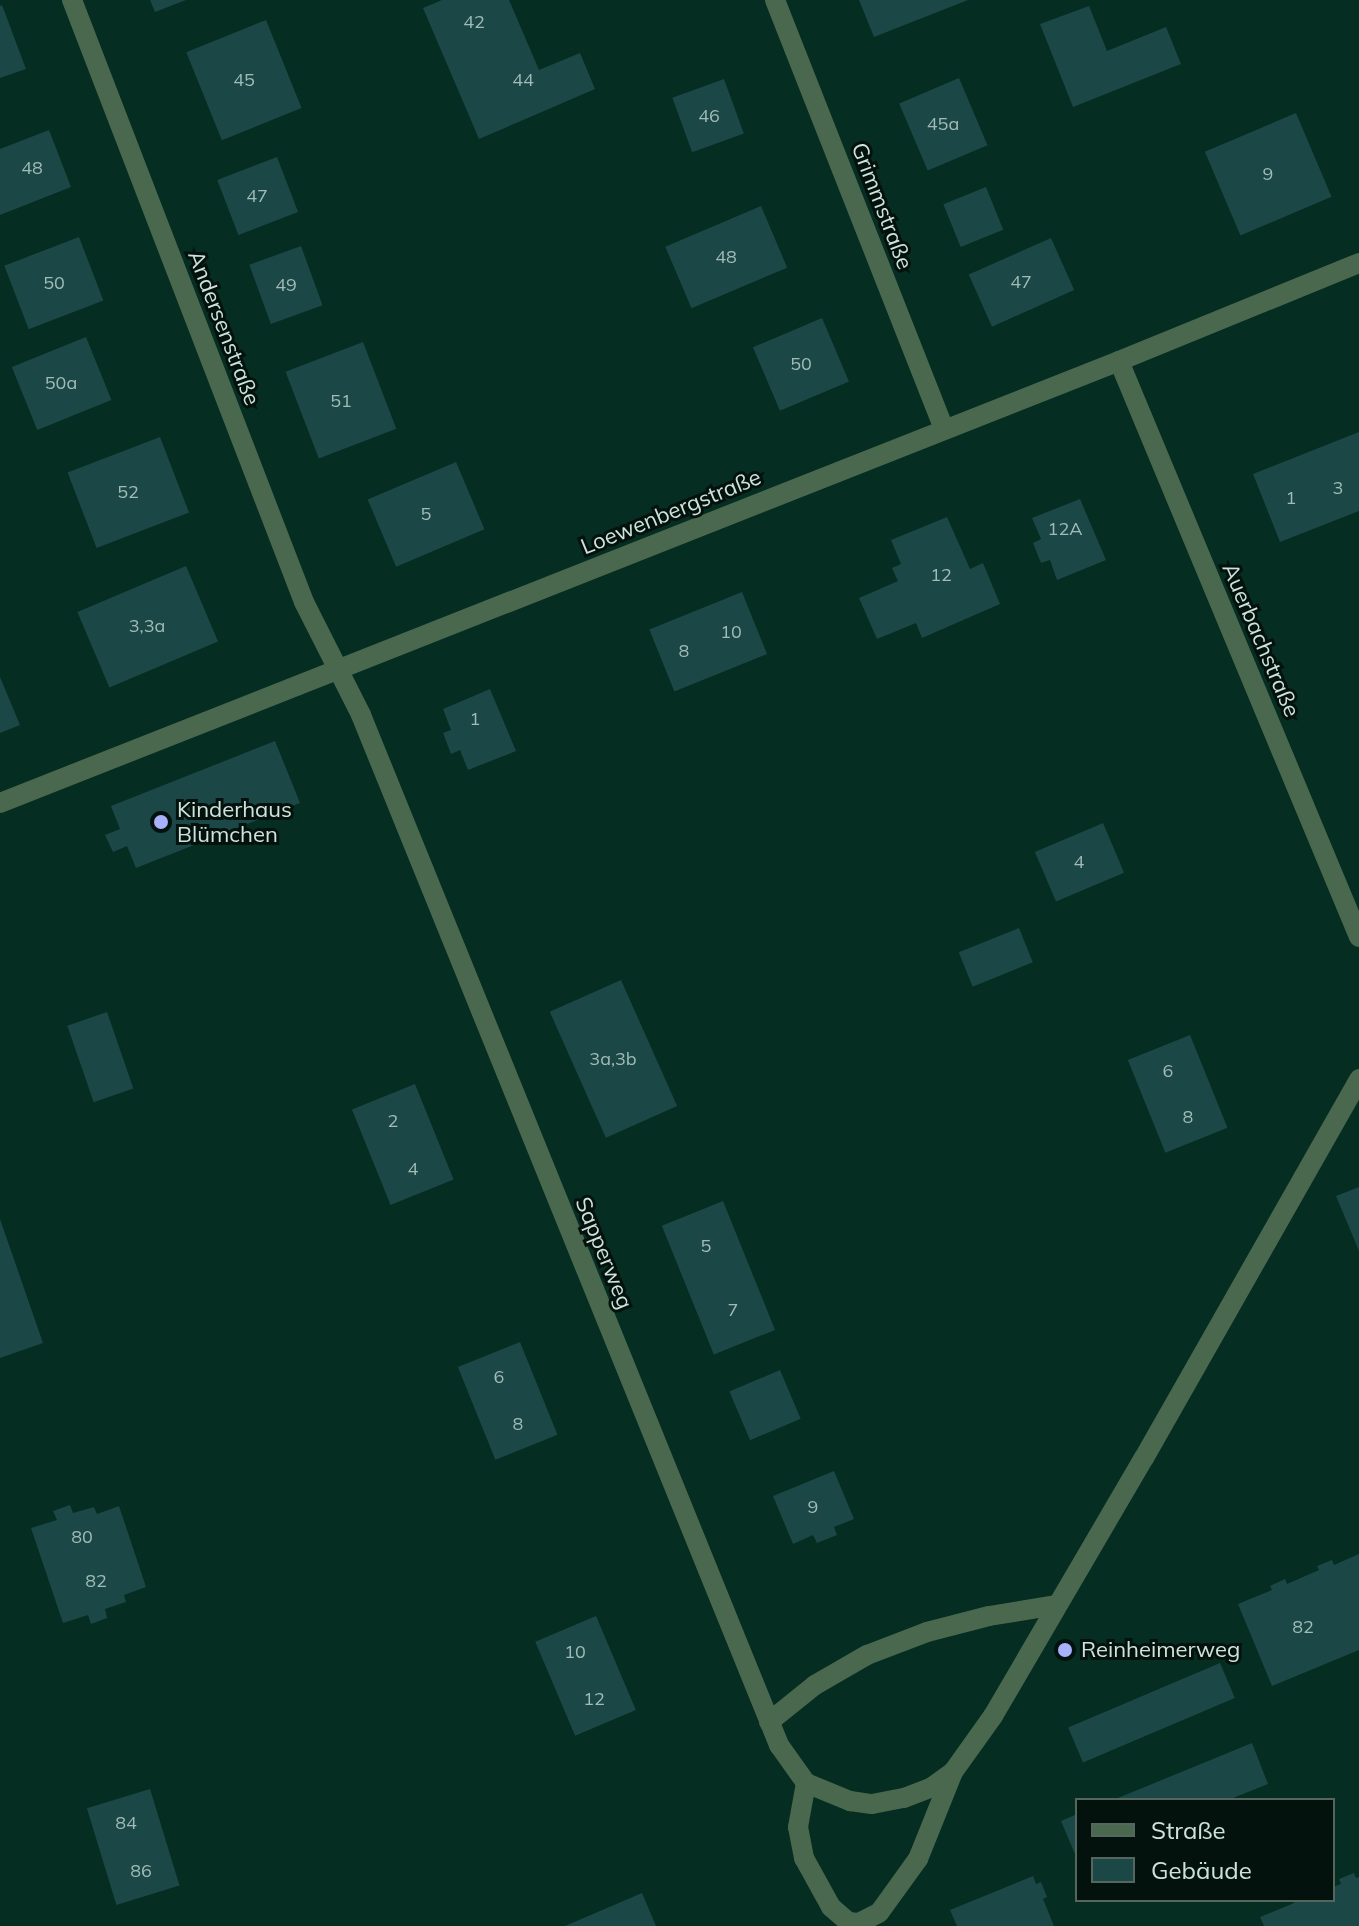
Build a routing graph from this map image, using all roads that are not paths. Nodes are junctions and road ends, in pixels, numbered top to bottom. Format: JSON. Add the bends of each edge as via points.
{"nodes":[{"id":1,"x":72,"y":0,"type":"edge"},
{"id":2,"x":775,"y":0,"type":"edge"},
{"id":3,"x":1359,"y":263,"type":"edge"},
{"id":4,"x":1119,"y":361,"type":"junction"},
{"id":5,"x":944,"y":429,"type":"junction"},
{"id":6,"x":338,"y":671,"type":"junction"},
{"id":7,"x":0,"y":803,"type":"edge"},
{"id":8,"x":1359,"y":937,"type":"edge"},
{"id":9,"x":1359,"y":1079,"type":"edge"},
{"id":10,"x":1057,"y":1605,"type":"junction"},
{"id":11,"x":769,"y":1722,"type":"junction"},
{"id":12,"x":953,"y":1772,"type":"junction"},
{"id":13,"x":806,"y":1783,"type":"junction"}],
"edges":[{"from":1,"to":6,"type":"street","name":"Andersenstraße","via":[[298,587]]},
{"from":2,"to":5,"type":"street","name":"Grimmstraße"},
{"from":3,"to":4,"type":"street","name":"Loewenbergstraße"},
{"from":4,"to":5,"type":"street","name":"Loewenbergstraße"},
{"from":4,"to":8,"type":"street","name":"Auerbachstraße"},
{"from":5,"to":6,"type":"street","name":"Loewenbergstraße"},
{"from":6,"to":7,"type":"street","name":"Loewenbergstraße"},
{"from":6,"to":11,"type":"street","name":"Sapperweg","via":[[367,730]]},
{"from":9,"to":10,"type":"street","via":[[1245,1286]]},
{"from":10,"to":11,"type":"street","via":[[927,1632],[867,1655],[815,1685]]},
{"from":10,"to":12,"type":"street","via":[[993,1716]]},
{"from":11,"to":13,"type":"street","name":"Sapperweg"},
{"from":12,"to":13,"type":"street","via":[[932,1787],[872,1804]]},
{"from":12,"to":13,"type":"street","via":[[918,1859],[879,1913],[859,1923],[848,1922],[831,1907],[804,1858],[798,1827]]}]}
